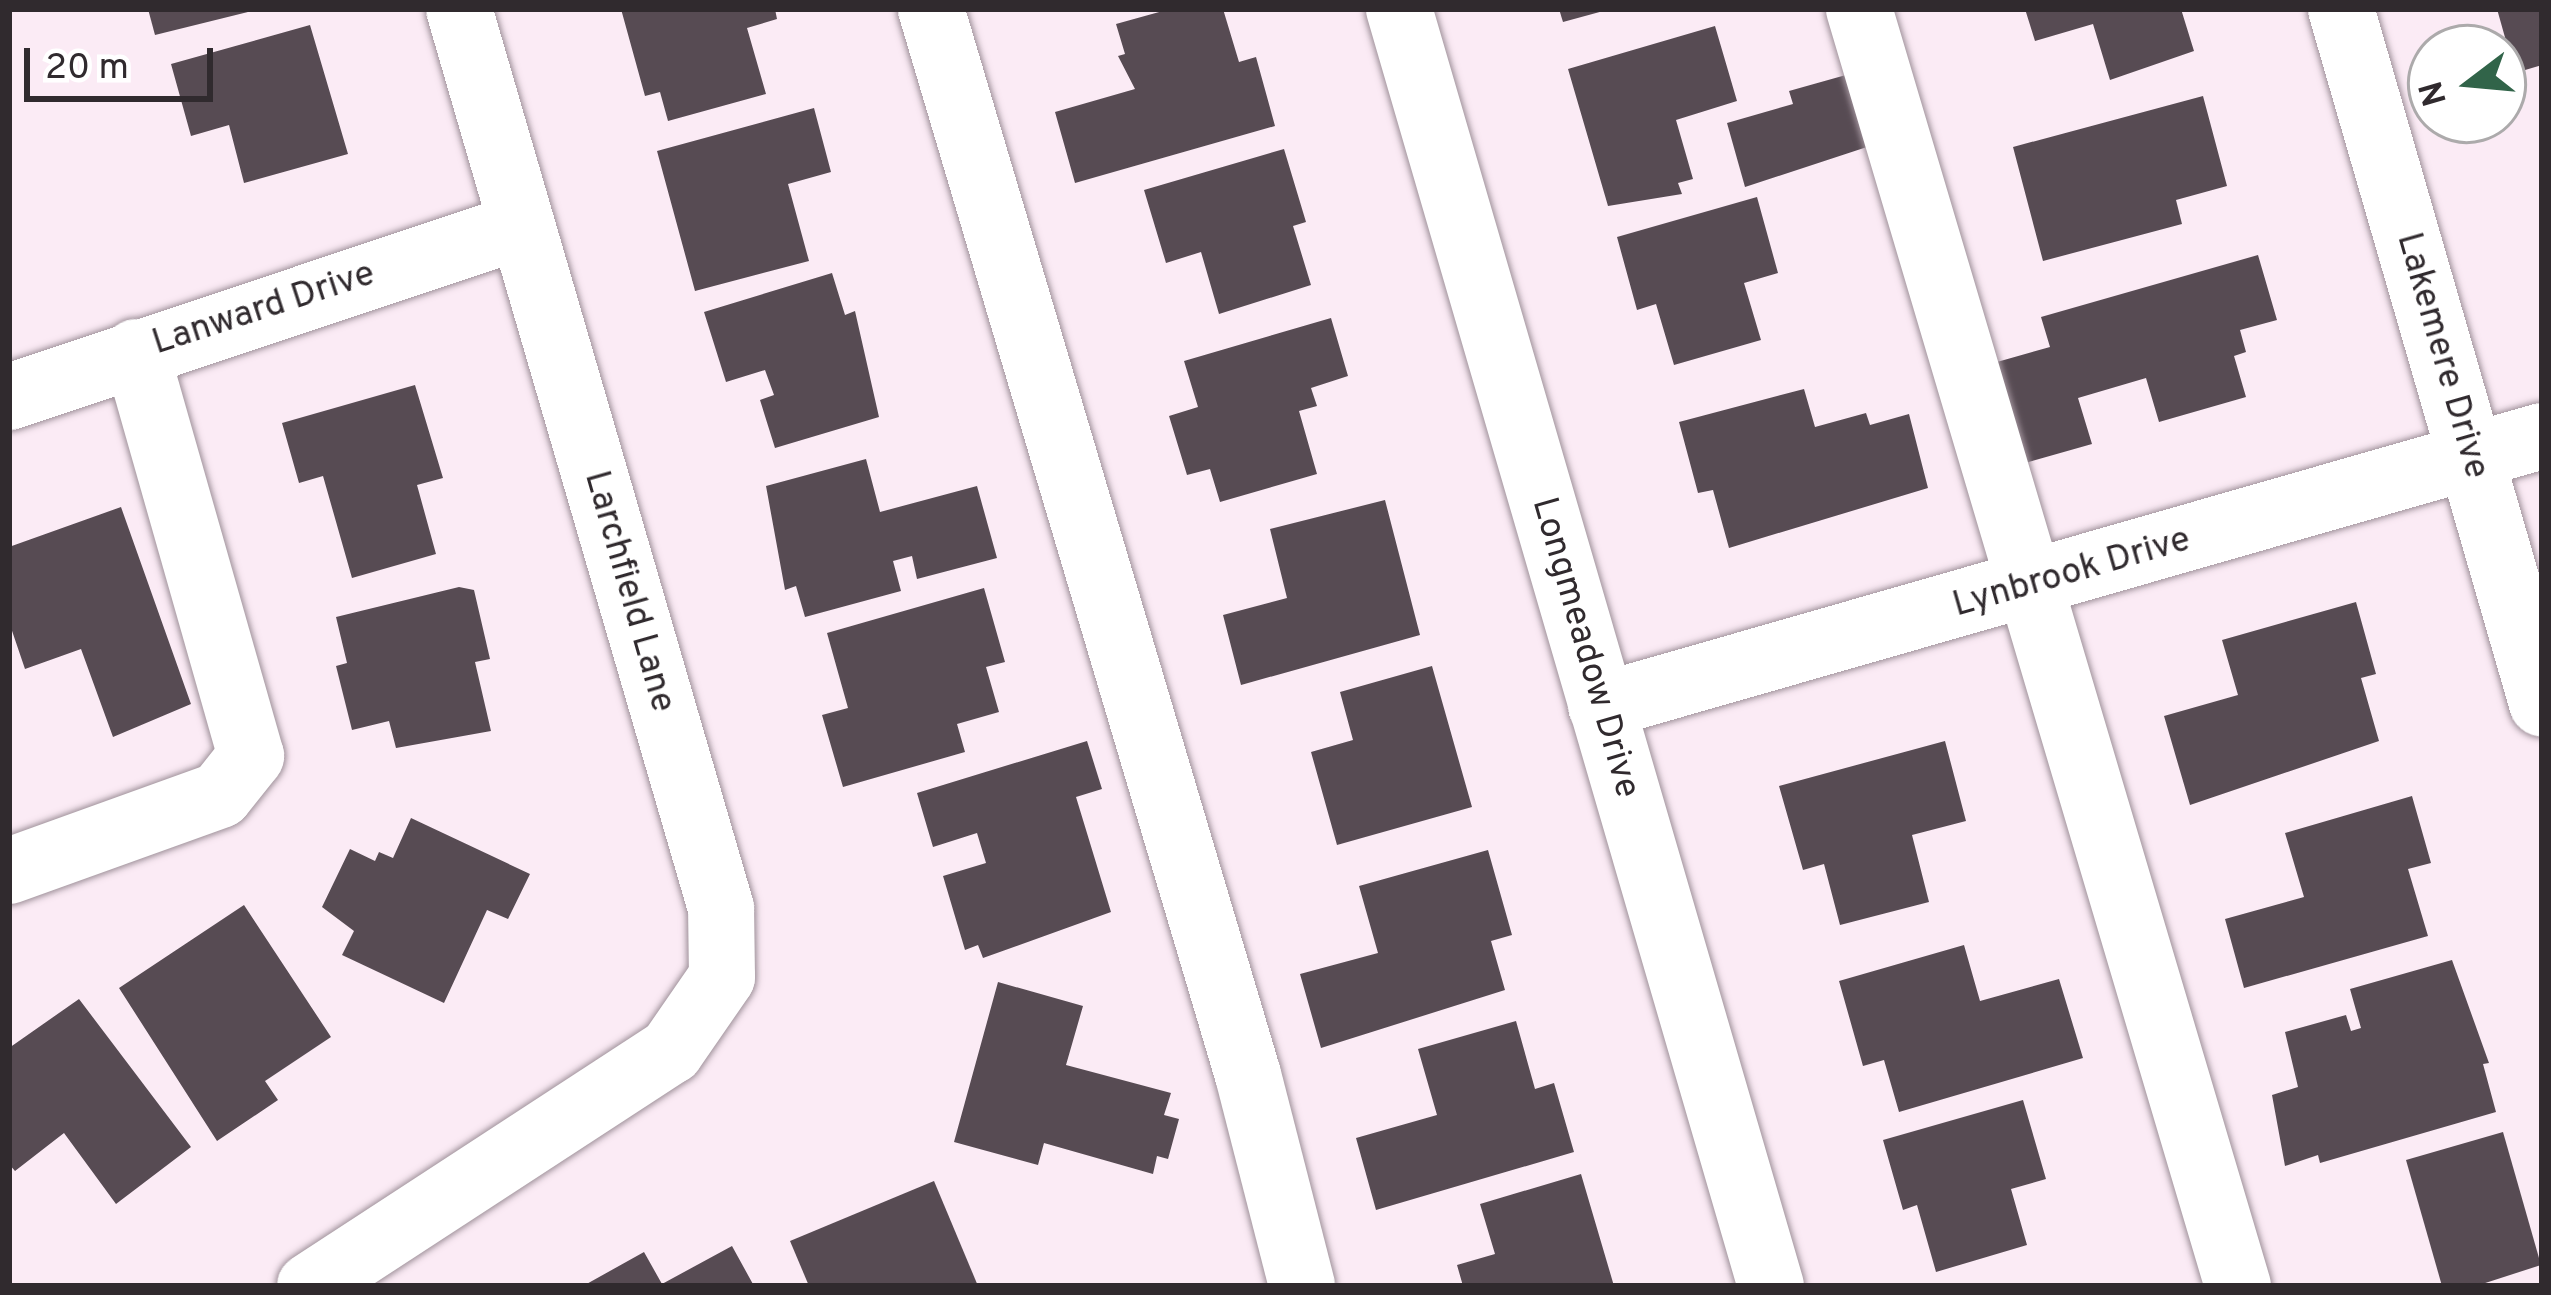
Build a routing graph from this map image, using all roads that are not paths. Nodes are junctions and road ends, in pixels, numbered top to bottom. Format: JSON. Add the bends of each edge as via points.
{"nodes":[{"id":1,"x":459,"y":9,"type":"edge"},
{"id":2,"x":931,"y":9,"type":"edge"},
{"id":3,"x":1399,"y":9,"type":"edge"},
{"id":4,"x":1859,"y":9,"type":"edge"},
{"id":5,"x":2341,"y":9,"type":"edge"},
{"id":6,"x":521,"y":226,"type":"junction"},
{"id":7,"x":136,"y":352,"type":"junction"},
{"id":8,"x":9,"y":397,"type":"edge"},
{"id":9,"x":2542,"y":436,"type":"edge"},
{"id":10,"x":2471,"y":457,"type":"junction"},
{"id":11,"x":2030,"y":588,"type":"junction"},
{"id":12,"x":2542,"y":703,"type":"edge"},
{"id":13,"x":1601,"y":706,"type":"junction"},
{"id":14,"x":9,"y":871,"type":"edge"},
{"id":15,"x":310,"y":1286,"type":"edge"},
{"id":16,"x":1302,"y":1286,"type":"edge"},
{"id":17,"x":1771,"y":1286,"type":"edge"},
{"id":18,"x":2238,"y":1286,"type":"edge"}],
"edges":[{"from":1,"to":6,"type":"street","name":"Larchfield Lane"},
{"from":2,"to":16,"type":"street","via":[[1241,1052]]},
{"from":3,"to":13,"type":"street","name":"Longmeadow Drive"},
{"from":4,"to":11,"type":"street"},
{"from":5,"to":10,"type":"street","name":"Lakemere Drive"},
{"from":6,"to":7,"type":"street","name":"Lanward Drive"},
{"from":6,"to":15,"type":"street","name":"Larchfield Lane","via":[[721,908],[722,977],[670,1051]]},
{"from":7,"to":8,"type":"street","name":"Lanward Drive"},
{"from":7,"to":14,"type":"street","via":[[250,756],[220,795]]},
{"from":9,"to":10,"type":"street","name":"Lynbrook Drive"},
{"from":10,"to":11,"type":"street","name":"Lynbrook Drive"},
{"from":10,"to":12,"type":"street","name":"Lakemere Drive"},
{"from":11,"to":13,"type":"street","name":"Lynbrook Drive"},
{"from":11,"to":18,"type":"street"},
{"from":13,"to":17,"type":"street","name":"Longmeadow Drive"}]}
